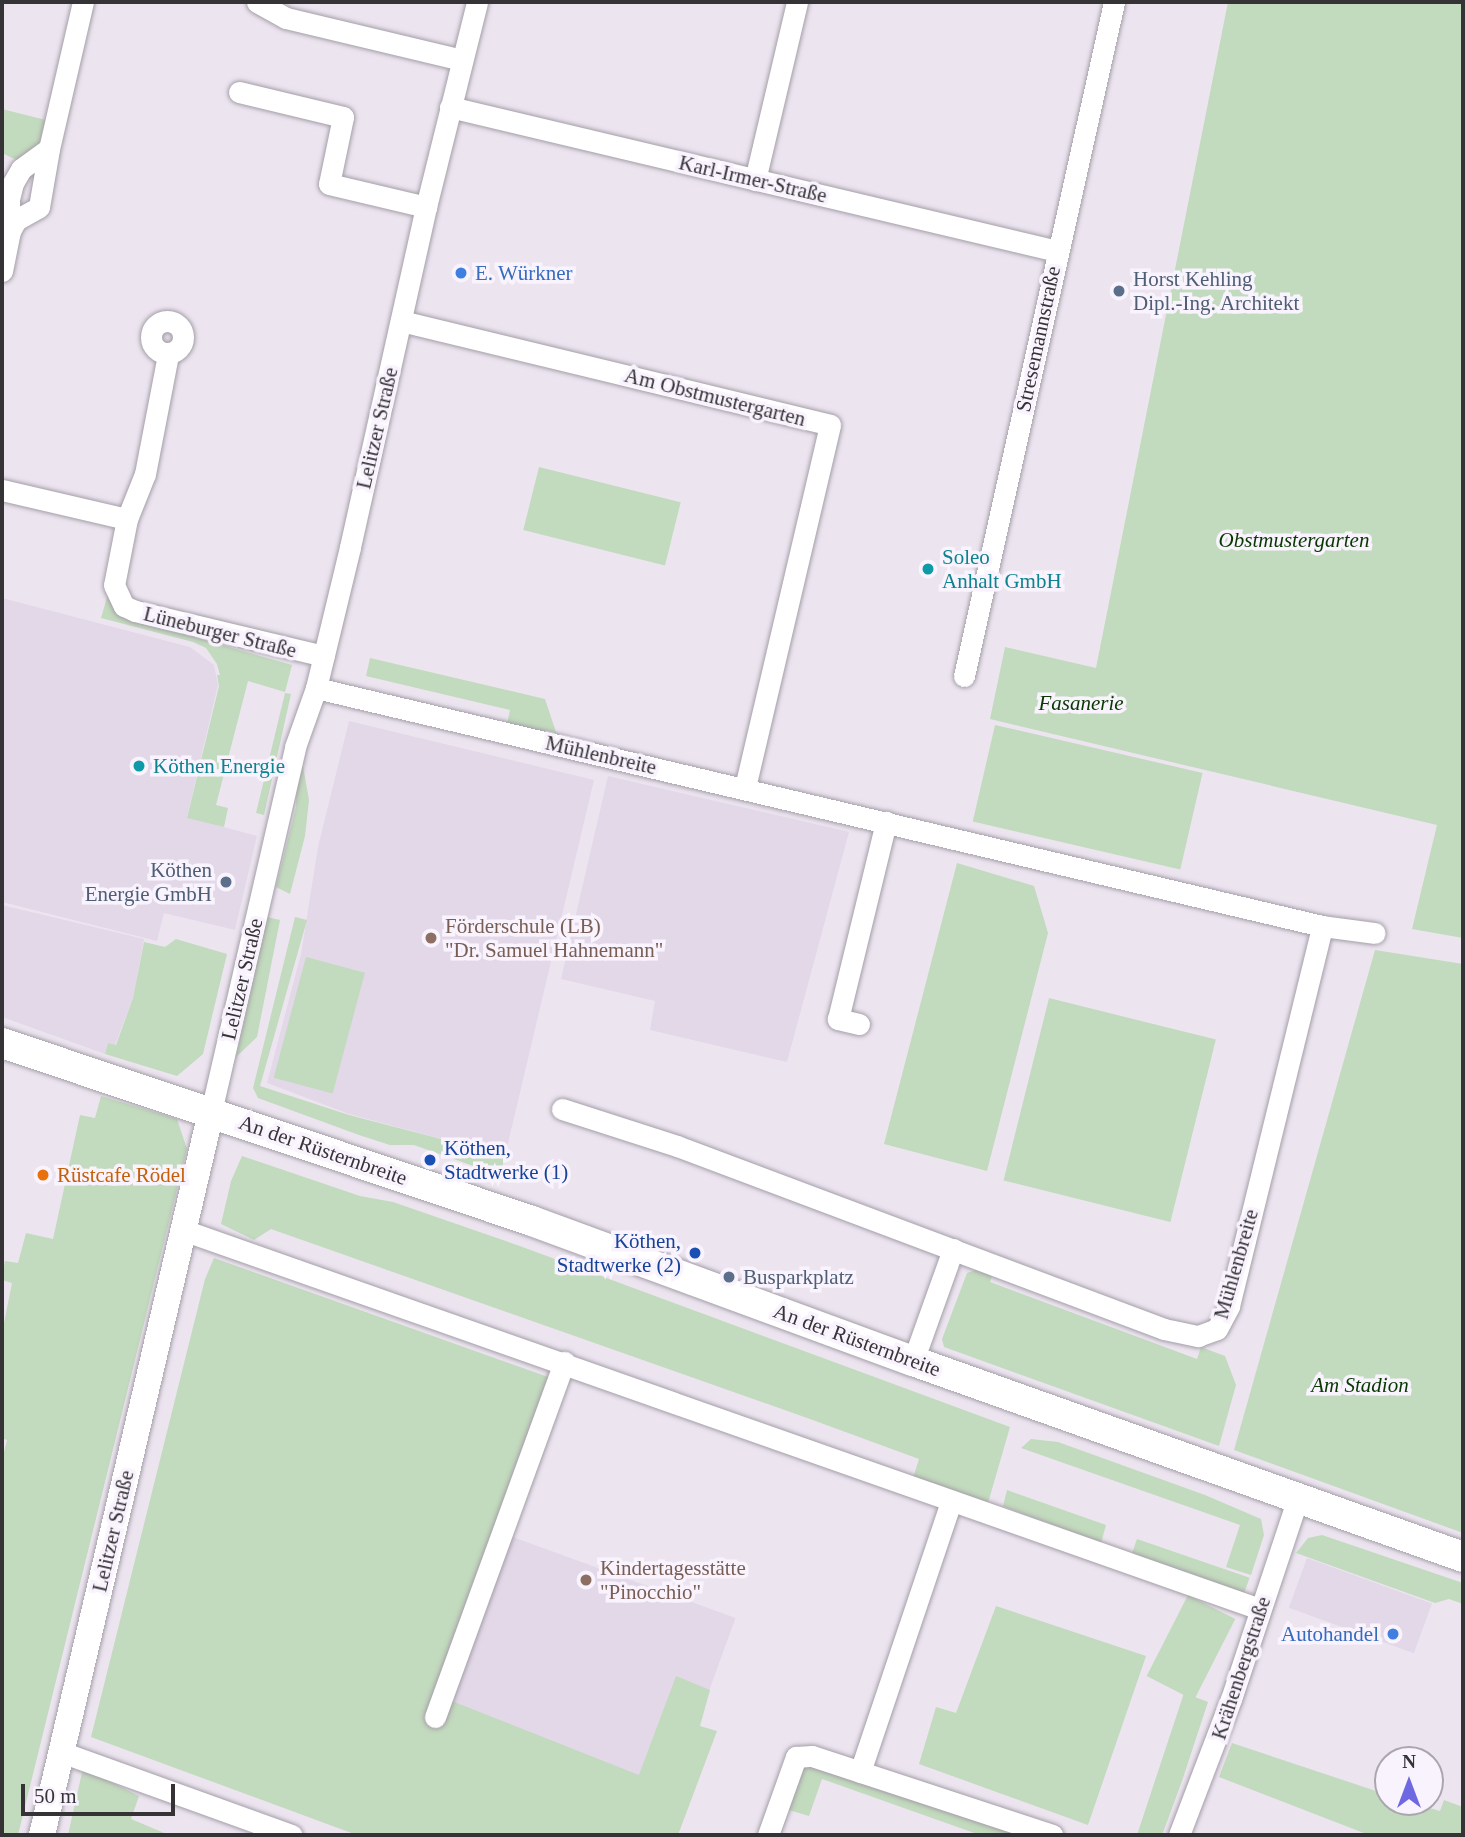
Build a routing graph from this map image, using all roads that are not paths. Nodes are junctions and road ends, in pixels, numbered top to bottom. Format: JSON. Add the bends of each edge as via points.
{"nodes":[{"id":1,"x":83,"y":2,"type":"edge"},
{"id":2,"x":257,"y":2,"type":"edge"},
{"id":3,"x":477,"y":2,"type":"edge"},
{"id":4,"x":797,"y":2,"type":"edge"},
{"id":5,"x":1114,"y":2,"type":"edge"},
{"id":6,"x":287,"y":10,"type":"edge"},
{"id":7,"x":462,"y":60,"type":"junction"},
{"id":8,"x":239,"y":92,"type":"dead end"},
{"id":9,"x":450,"y":107,"type":"junction"},
{"id":10,"x":49,"y":149,"type":"junction"},
{"id":11,"x":755,"y":180,"type":"junction"},
{"id":12,"x":426,"y":207,"type":"junction"},
{"id":13,"x":10,"y":231,"type":"junction"},
{"id":14,"x":1057,"y":251,"type":"junction"},
{"id":15,"x":2,"y":271,"type":"edge"},
{"id":16,"x":401,"y":321,"type":"junction"},
{"id":17,"x":168,"y":354,"type":"dead end"},
{"id":18,"x":2,"y":490,"type":"edge"},
{"id":19,"x":127,"y":519,"type":"junction"},
{"id":20,"x":324,"y":656,"type":"junction"},
{"id":21,"x":964,"y":676,"type":"dead end"},
{"id":22,"x":316,"y":688,"type":"junction"},
{"id":23,"x":744,"y":788,"type":"junction"},
{"id":24,"x":887,"y":822,"type":"junction"},
{"id":25,"x":1322,"y":926,"type":"junction"},
{"id":26,"x":1375,"y":933,"type":"dead end"},
{"id":27,"x":859,"y":1024,"type":"dead end"},
{"id":28,"x":2,"y":1043,"type":"edge"},
{"id":29,"x":562,"y":1110,"type":"dead end"},
{"id":30,"x":211,"y":1112,"type":"junction"},
{"id":31,"x":183,"y":1230,"type":"junction"},
{"id":32,"x":953,"y":1249,"type":"junction"},
{"id":33,"x":913,"y":1361,"type":"junction"},
{"id":34,"x":564,"y":1362,"type":"junction"},
{"id":35,"x":1298,"y":1499,"type":"junction"},
{"id":36,"x":951,"y":1501,"type":"junction"},
{"id":37,"x":1463,"y":1558,"type":"edge"},
{"id":38,"x":1260,"y":1609,"type":"junction"},
{"id":39,"x":435,"y":1717,"type":"dead end"},
{"id":40,"x":61,"y":1752,"type":"junction"},
{"id":41,"x":860,"y":1772,"type":"junction"},
{"id":42,"x":42,"y":1835,"type":"edge"},
{"id":43,"x":292,"y":1835,"type":"edge"},
{"id":44,"x":768,"y":1835,"type":"edge"},
{"id":45,"x":1052,"y":1835,"type":"edge"},
{"id":46,"x":1179,"y":1835,"type":"edge"}],
"edges":[{"from":1,"to":10,"type":"street"},
{"from":2,"to":6,"type":"street"},
{"from":3,"to":7,"type":"street","name":"Lelitzer Straße"},
{"from":4,"to":11,"type":"street"},
{"from":5,"to":14,"type":"street","name":"Stresemannstraße"},
{"from":6,"to":7,"type":"street"},
{"from":7,"to":9,"type":"street","name":"Lelitzer Straße"},
{"from":8,"to":12,"type":"street","via":[[343,117],[329,184]]},
{"from":9,"to":11,"type":"street","name":"Karl-Irmer-Straße"},
{"from":9,"to":12,"type":"street","name":"Lelitzer Straße"},
{"from":10,"to":13,"type":"street","via":[[40,207],[16,220]]},
{"from":10,"to":13,"type":"street","via":[[22,169],[13,183]]},
{"from":11,"to":14,"type":"street","name":"Karl-Irmer-Straße"},
{"from":12,"to":16,"type":"street","name":"Lelitzer Straße"},
{"from":13,"to":15,"type":"street"},
{"from":14,"to":21,"type":"street","name":"Stresemannstraße"},
{"from":16,"to":20,"type":"street","name":"Lelitzer Straße"},
{"from":16,"to":23,"type":"street","name":"Am Obstmustergarten","via":[[830,425]]},
{"from":17,"to":19,"type":"street","name":"Lüneburger Straße","via":[[145,474]]},
{"from":18,"to":19,"type":"street"},
{"from":19,"to":20,"type":"street","name":"Lüneburger Straße","via":[[114,585],[124,606]]},
{"from":20,"to":22,"type":"street","name":"Lelitzer Straße"},
{"from":22,"to":23,"type":"street","name":"Mühlenbreite"},
{"from":22,"to":30,"type":"street","name":"Lelitzer Straße","via":[[295,747]]},
{"from":23,"to":24,"type":"street","name":"Mühlenbreite"},
{"from":24,"to":25,"type":"street","name":"Mühlenbreite"},
{"from":24,"to":27,"type":"street","via":[[838,1019]]},
{"from":25,"to":26,"type":"street","name":"Mühlenbreite"},
{"from":25,"to":32,"type":"street","name":"Mühlenbreite","via":[[1229,1306],[1217,1329],[1198,1336],[1164,1329]]},
{"from":28,"to":30,"type":"main road","name":"An der Rüsternbreite"},
{"from":29,"to":32,"type":"street","name":"Mühlenbreite","via":[[677,1146]]},
{"from":30,"to":31,"type":"street","name":"Lelitzer Straße"},
{"from":30,"to":33,"type":"main road","name":"An der Rüsternbreite","via":[[532,1221]]},
{"from":31,"to":34,"type":"street"},
{"from":31,"to":40,"type":"street","name":"Lelitzer Straße"},
{"from":32,"to":33,"type":"street"},
{"from":33,"to":35,"type":"main road","name":"An der Rüsternbreite"},
{"from":34,"to":36,"type":"street"},
{"from":34,"to":39,"type":"street"},
{"from":35,"to":37,"type":"main road","name":"An der Rüsternbreite"},
{"from":35,"to":38,"type":"street","name":"Krähenbergstraße"},
{"from":36,"to":38,"type":"street"},
{"from":36,"to":41,"type":"street"},
{"from":38,"to":46,"type":"street","name":"Krähenbergstraße"},
{"from":40,"to":42,"type":"street","name":"Lelitzer Straße"},
{"from":40,"to":43,"type":"street"},
{"from":41,"to":44,"type":"street","via":[[812,1756],[796,1756]]},
{"from":41,"to":45,"type":"street"}]}
